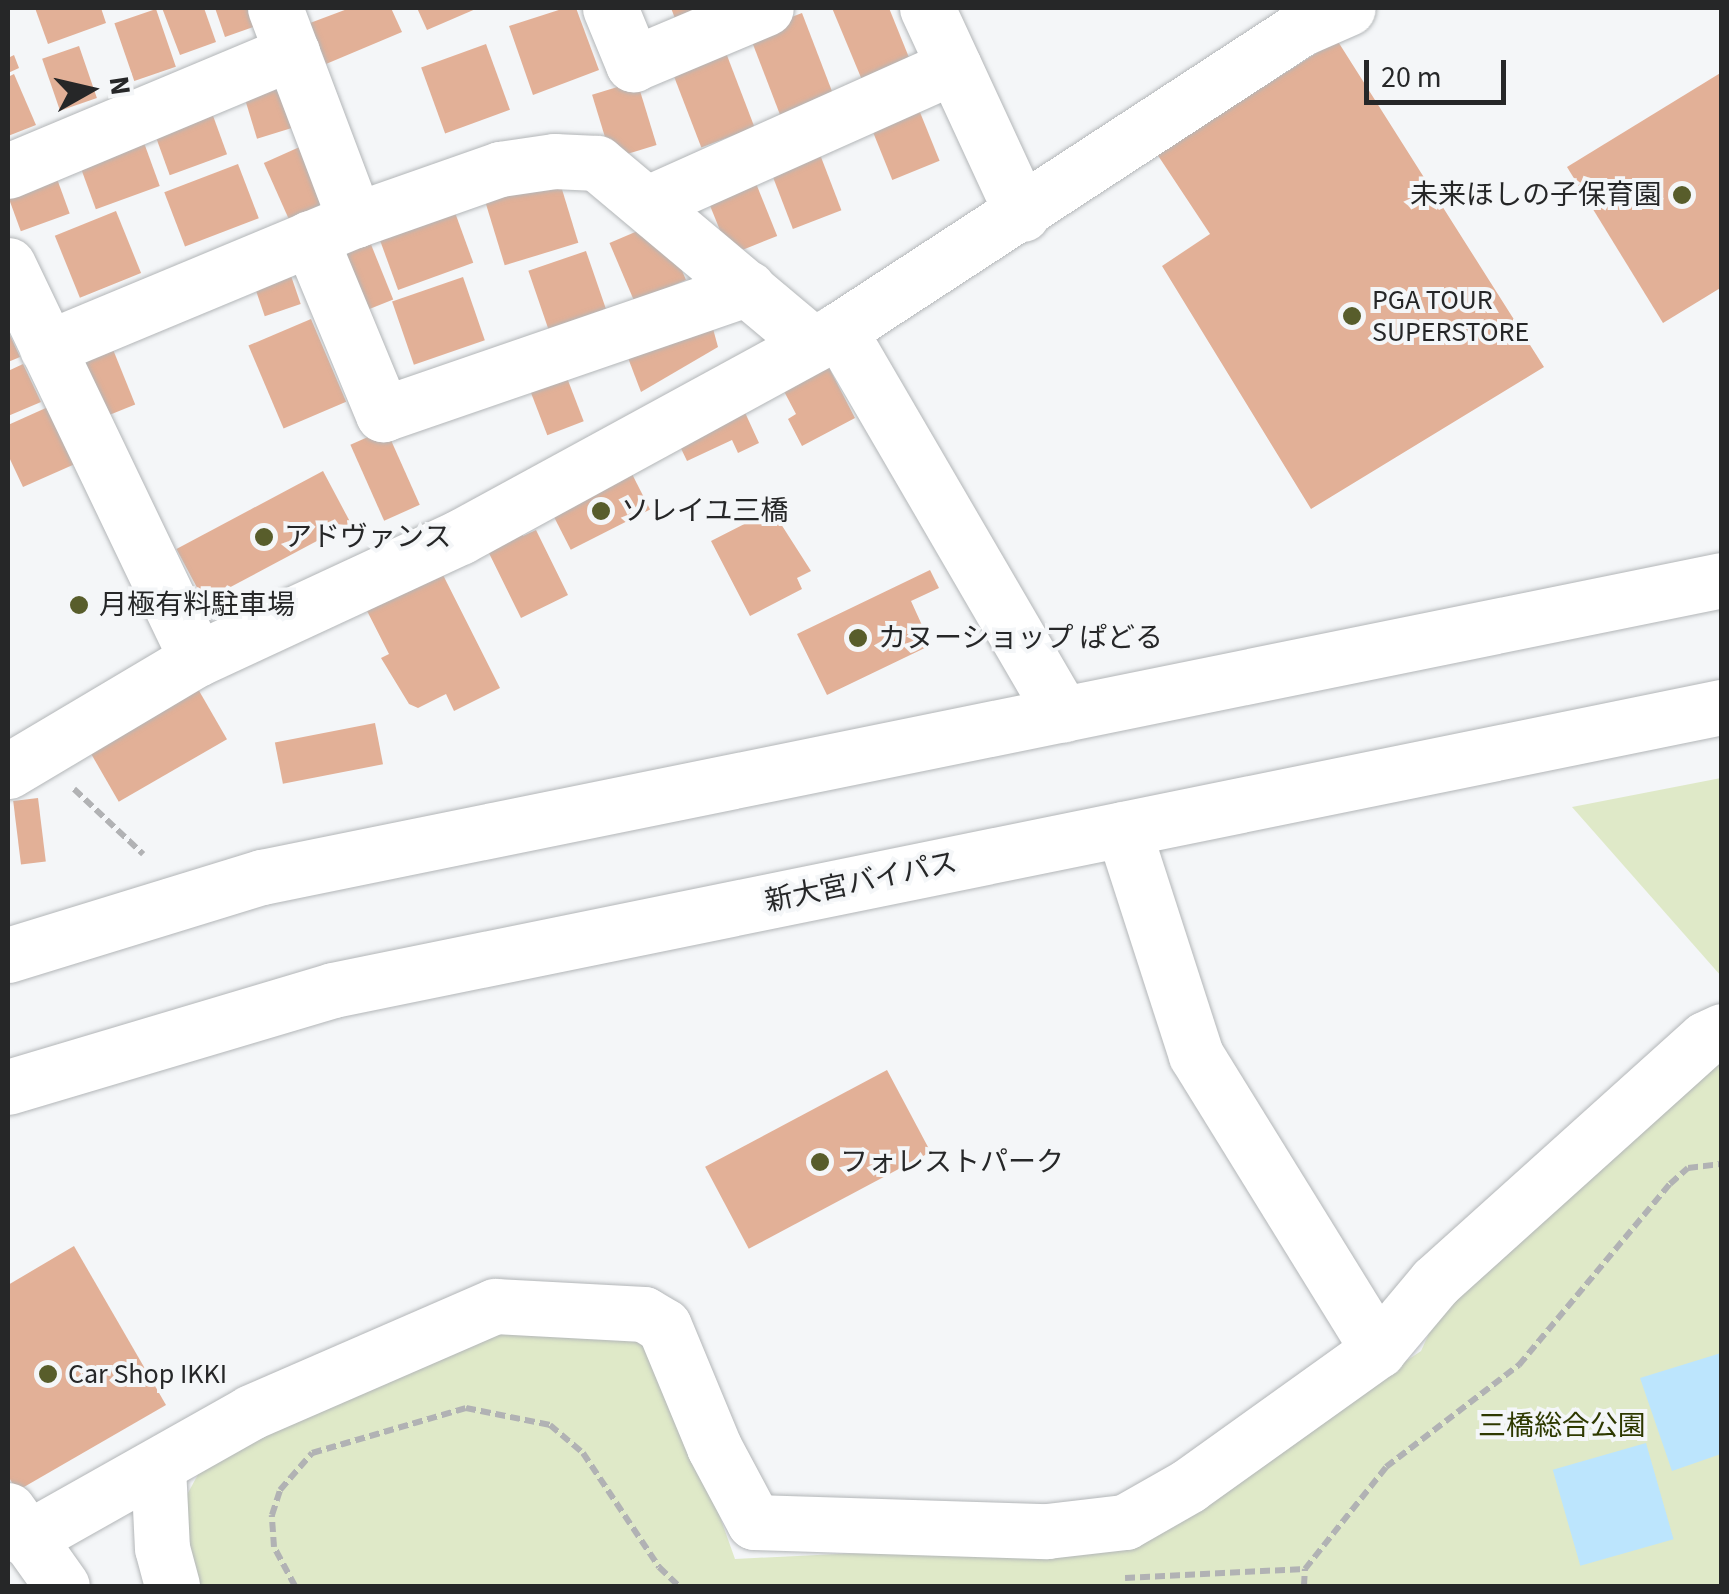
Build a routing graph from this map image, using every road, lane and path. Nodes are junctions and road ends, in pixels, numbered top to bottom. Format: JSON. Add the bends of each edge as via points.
{"nodes":[{"id":1,"x":610,"y":8,"type":"edge"},
{"id":2,"x":766,"y":8,"type":"edge"},
{"id":3,"x":927,"y":8,"type":"edge"},
{"id":4,"x":1348,"y":8,"type":"edge"},
{"id":5,"x":284,"y":30,"type":"edge"},
{"id":6,"x":954,"y":66,"type":"junction"},
{"id":7,"x":8,"y":171,"type":"edge"},
{"id":8,"x":648,"y":202,"type":"junction"},
{"id":9,"x":1022,"y":214,"type":"junction"},
{"id":10,"x":332,"y":229,"type":"junction"},
{"id":11,"x":8,"y":265,"type":"edge"},
{"id":12,"x":748,"y":288,"type":"junction"},
{"id":13,"x":826,"y":337,"type":"junction"},
{"id":14,"x":47,"y":348,"type":"junction"},
{"id":15,"x":1722,"y":580,"type":"edge"},
{"id":16,"x":197,"y":659,"type":"junction"},
{"id":17,"x":1722,"y":707,"type":"edge"},
{"id":18,"x":1063,"y":715,"type":"junction"},
{"id":19,"x":22,"y":762,"type":"edge"},
{"id":20,"x":1123,"y":828,"type":"junction"},
{"id":21,"x":143,"y":854,"type":"dead end"},
{"id":22,"x":8,"y":954,"type":"edge"},
{"id":23,"x":1722,"y":1031,"type":"edge"},
{"id":24,"x":8,"y":1087,"type":"edge"},
{"id":25,"x":1722,"y":1164,"type":"edge"},
{"id":26,"x":1378,"y":1350,"type":"junction"},
{"id":27,"x":158,"y":1467,"type":"junction"},
{"id":28,"x":17,"y":1525,"type":"edge"},
{"id":29,"x":1305,"y":1569,"type":"junction"},
{"id":30,"x":1175,"y":1574,"type":"dead end"},
{"id":31,"x":62,"y":1586,"type":"edge"},
{"id":32,"x":172,"y":1586,"type":"edge"},
{"id":33,"x":295,"y":1586,"type":"edge"},
{"id":34,"x":680,"y":1586,"type":"edge"},
{"id":35,"x":1304,"y":1586,"type":"edge"}],
"edges":[{"from":1,"to":2,"type":"main road","via":[[633,64]]},
{"from":3,"to":6,"type":"main road"},
{"from":4,"to":9,"type":"main road","via":[[1300,29]]},
{"from":5,"to":7,"type":"main road"},
{"from":5,"to":10,"type":"main road"},
{"from":6,"to":8,"type":"main road"},
{"from":6,"to":9,"type":"main road"},
{"from":8,"to":10,"type":"main road","via":[[596,163],[554,161],[500,169]]},
{"from":8,"to":12,"type":"main road"},
{"from":9,"to":13,"type":"main road"},
{"from":10,"to":12,"type":"main road","via":[[383,414]]},
{"from":10,"to":14,"type":"main road"},
{"from":11,"to":14,"type":"main road"},
{"from":12,"to":13,"type":"main road"},
{"from":13,"to":16,"type":"main road","via":[[460,537]]},
{"from":13,"to":18,"type":"main road"},
{"from":14,"to":16,"type":"main road"},
{"from":15,"to":18,"type":"main road"},
{"from":16,"to":19,"type":"main road"},
{"from":17,"to":20,"type":"main road","name":"新大宮バイパス"},
{"from":18,"to":22,"type":"main road","via":[[262,878]]},
{"from":19,"to":21,"type":"path"},
{"from":20,"to":24,"type":"main road","name":"新大宮バイパス","via":[[333,990]]},
{"from":20,"to":26,"type":"main road","via":[[1196,1054]]},
{"from":23,"to":26,"type":"main road","via":[[1705,1039],[1435,1282]]},
{"from":25,"to":29,"type":"path","via":[[1688,1168],[1670,1184],[1530,1354],[1386,1468]]},
{"from":26,"to":27,"type":"main road","via":[[1188,1486],[1125,1522],[1047,1530],[754,1522],[714,1448],[675,1344],[664,1326],[644,1314],[476,1310],[251,1412]]},
{"from":27,"to":28,"type":"main road"},
{"from":27,"to":32,"type":"main road","via":[[162,1548]]},
{"from":28,"to":31,"type":"main road"},
{"from":29,"to":30,"type":"path"},
{"from":29,"to":35,"type":"path"},
{"from":33,"to":34,"type":"path","via":[[274,1546],[272,1514],[280,1490],[312,1453],[466,1408],[550,1425],[583,1453],[658,1566]]}]}
